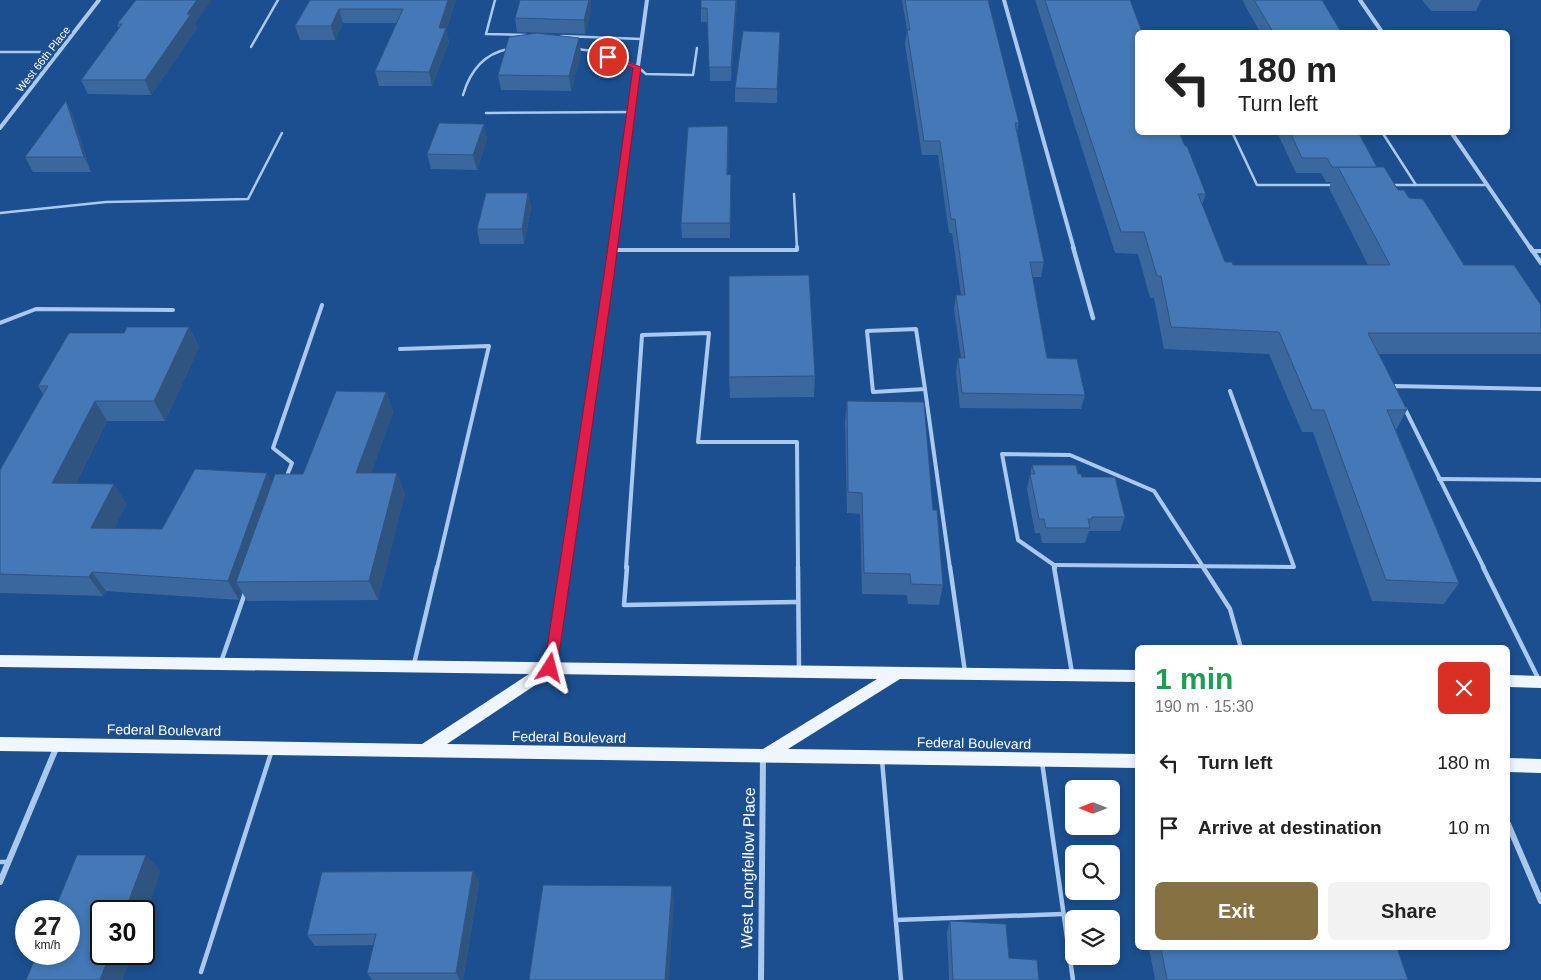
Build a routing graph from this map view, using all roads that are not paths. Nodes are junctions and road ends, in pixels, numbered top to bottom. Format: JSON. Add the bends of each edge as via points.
{"nodes":[{"id":1,"x":99,"y":0,"type":"edge"},
{"id":2,"x":278,"y":0,"type":"edge"},
{"id":3,"x":495,"y":0,"type":"edge"},
{"id":4,"x":647,"y":0,"type":"edge"},
{"id":5,"x":1004,"y":0,"type":"edge"},
{"id":6,"x":1360,"y":0,"type":"edge"},
{"id":7,"x":1381,"y":30,"type":"edge"},
{"id":8,"x":535,"y":36,"type":"edge"},
{"id":9,"x":554,"y":36,"type":"edge"},
{"id":10,"x":642,"y":39,"type":"junction"},
{"id":11,"x":251,"y":47,"type":"dead end"},
{"id":12,"x":512,"y":48,"type":"edge"},
{"id":13,"x":697,"y":48,"type":"dead end"},
{"id":14,"x":575,"y":49,"type":"edge"},
{"id":15,"x":0,"y":52,"type":"edge"},
{"id":16,"x":59,"y":52,"type":"junction"},
{"id":17,"x":638,"y":67,"type":"junction"},
{"id":18,"x":463,"y":95,"type":"dead end"},
{"id":19,"x":632,"y":112,"type":"junction"},
{"id":20,"x":486,"y":113,"type":"dead end"},
{"id":21,"x":0,"y":128,"type":"edge"},
{"id":22,"x":282,"y":133,"type":"dead end"},
{"id":23,"x":1233,"y":135,"type":"edge"},
{"id":24,"x":1384,"y":135,"type":"edge"},
{"id":25,"x":1453,"y":135,"type":"edge"},
{"id":26,"x":1336,"y":185,"type":"edge"},
{"id":27,"x":1386,"y":185,"type":"edge"},
{"id":28,"x":1416,"y":185,"type":"junction"},
{"id":29,"x":1487,"y":185,"type":"junction"},
{"id":30,"x":794,"y":194,"type":"dead end"},
{"id":31,"x":0,"y":213,"type":"edge"},
{"id":32,"x":613,"y":250,"type":"junction"},
{"id":33,"x":1532,"y":251,"type":"junction"},
{"id":34,"x":1541,"y":251,"type":"edge"},
{"id":35,"x":1541,"y":263,"type":"edge"},
{"id":36,"x":322,"y":305,"type":"dead end"},
{"id":37,"x":173,"y":310,"type":"dead end"},
{"id":38,"x":1093,"y":318,"type":"dead end"},
{"id":39,"x":0,"y":323,"type":"edge"},
{"id":40,"x":400,"y":348,"type":"dead end"},
{"id":41,"x":925,"y":389,"type":"junction"},
{"id":42,"x":1541,"y":389,"type":"edge"},
{"id":43,"x":1230,"y":390,"type":"dead end"},
{"id":44,"x":1398,"y":395,"type":"edge"},
{"id":45,"x":1402,"y":403,"type":"edge"},
{"id":46,"x":1439,"y":479,"type":"junction"},
{"id":47,"x":1541,"y":480,"type":"edge"},
{"id":48,"x":285,"y":481,"type":"edge"},
{"id":49,"x":1054,"y":564,"type":"junction"},
{"id":50,"x":1203,"y":566,"type":"junction"},
{"id":51,"x":246,"y":591,"type":"edge"},
{"id":52,"x":798,"y":602,"type":"junction"},
{"id":53,"x":1240,"y":645,"type":"edge"},
{"id":54,"x":0,"y":661,"type":"edge"},
{"id":55,"x":220,"y":664,"type":"junction"},
{"id":56,"x":414,"y":666,"type":"junction"},
{"id":57,"x":550,"y":668,"type":"junction"},
{"id":58,"x":799,"y":671,"type":"junction"},
{"id":59,"x":898,"y":673,"type":"junction"},
{"id":60,"x":966,"y":674,"type":"junction"},
{"id":61,"x":1072,"y":675,"type":"junction"},
{"id":62,"x":1135,"y":676,"type":"edge"},
{"id":63,"x":1510,"y":682,"type":"edge"},
{"id":64,"x":1541,"y":682,"type":"edge"},
{"id":65,"x":0,"y":744,"type":"edge"},
{"id":66,"x":57,"y":745,"type":"junction"},
{"id":67,"x":272,"y":748,"type":"junction"},
{"id":68,"x":424,"y":750,"type":"junction"},
{"id":69,"x":763,"y":757,"type":"junction"},
{"id":70,"x":882,"y":758,"type":"junction"},
{"id":71,"x":1042,"y":760,"type":"junction"},
{"id":72,"x":1135,"y":761,"type":"edge"},
{"id":73,"x":1510,"y":765,"type":"edge"},
{"id":74,"x":1541,"y":766,"type":"edge"},
{"id":75,"x":1510,"y":829,"type":"edge"},
{"id":76,"x":0,"y":862,"type":"edge"},
{"id":77,"x":8,"y":862,"type":"junction"},
{"id":78,"x":0,"y":882,"type":"edge"},
{"id":79,"x":1541,"y":901,"type":"edge"},
{"id":80,"x":1063,"y":914,"type":"junction"},
{"id":81,"x":896,"y":920,"type":"junction"},
{"id":82,"x":201,"y":972,"type":"dead end"},
{"id":83,"x":761,"y":980,"type":"edge"},
{"id":84,"x":901,"y":980,"type":"edge"},
{"id":85,"x":1073,"y":980,"type":"edge"}],
"edges":[{"from":1,"to":16,"type":"street","name":"West 66th Place"},
{"from":2,"to":11,"type":"lane"},
{"from":3,"to":8,"type":"lane","via":[[486,34]]},
{"from":4,"to":10,"type":"street"},
{"from":5,"to":38,"type":"street"},
{"from":6,"to":7,"type":"street"},
{"from":9,"to":10,"type":"lane"},
{"from":10,"to":17,"type":"street"},
{"from":12,"to":18,"type":"lane","via":[[493,51],[468,76]]},
{"from":13,"to":17,"type":"lane","via":[[693,75],[646,74]]},
{"from":14,"to":17,"type":"lane","via":[[592,51]]},
{"from":15,"to":16,"type":"lane"},
{"from":16,"to":21,"type":"street","name":"West 66th Place"},
{"from":17,"to":19,"type":"street"},
{"from":19,"to":20,"type":"lane"},
{"from":19,"to":32,"type":"street"},
{"from":22,"to":31,"type":"lane","via":[[248,199],[106,202]]},
{"from":23,"to":26,"type":"lane","via":[[1257,185]]},
{"from":24,"to":28,"type":"lane"},
{"from":25,"to":29,"type":"street"},
{"from":27,"to":28,"type":"lane"},
{"from":28,"to":29,"type":"lane"},
{"from":29,"to":33,"type":"street"},
{"from":30,"to":32,"type":"lane","via":[[798,250]]},
{"from":32,"to":57,"type":"street"},
{"from":33,"to":34,"type":"lane"},
{"from":33,"to":35,"type":"street"},
{"from":36,"to":48,"type":"lane","via":[[273,448],[292,462]]},
{"from":37,"to":39,"type":"lane","via":[[36,309]]},
{"from":40,"to":56,"type":"lane","via":[[490,346]]},
{"from":41,"to":41,"type":"lane","via":[[916,330],[867,331],[873,392]]},
{"from":41,"to":60,"type":"lane"},
{"from":42,"to":44,"type":"lane","via":[[1394,386]]},
{"from":43,"to":50,"type":"lane","via":[[1294,568]]},
{"from":45,"to":46,"type":"lane"},
{"from":46,"to":47,"type":"lane"},
{"from":46,"to":64,"type":"lane"},
{"from":49,"to":50,"type":"lane"},
{"from":49,"to":50,"type":"lane","via":[[1018,540],[1002,454],[1070,455],[1154,492]]},
{"from":49,"to":61,"type":"lane"},
{"from":50,"to":53,"type":"lane","via":[[1230,609]]},
{"from":51,"to":55,"type":"lane"},
{"from":52,"to":52,"type":"lane","via":[[797,442],[698,442],[709,333],[642,335],[624,605]]},
{"from":52,"to":58,"type":"lane"},
{"from":54,"to":55,"type":"main road"},
{"from":55,"to":56,"type":"main road"},
{"from":56,"to":57,"type":"main road"},
{"from":57,"to":58,"type":"main road"},
{"from":57,"to":68,"type":"main road"},
{"from":58,"to":59,"type":"main road"},
{"from":59,"to":60,"type":"main road"},
{"from":59,"to":69,"type":"main road"},
{"from":60,"to":61,"type":"main road"},
{"from":61,"to":62,"type":"main road"},
{"from":63,"to":64,"type":"main road"},
{"from":65,"to":66,"type":"main road","name":"Federal Boulevard"},
{"from":66,"to":67,"type":"main road","name":"Federal Boulevard"},
{"from":66,"to":77,"type":"street"},
{"from":67,"to":68,"type":"main road","name":"Federal Boulevard"},
{"from":67,"to":82,"type":"lane"},
{"from":68,"to":69,"type":"main road","name":"Federal Boulevard"},
{"from":69,"to":70,"type":"main road","name":"Federal Boulevard"},
{"from":69,"to":83,"type":"street","name":"West Longfellow Place"},
{"from":70,"to":71,"type":"main road","name":"Federal Boulevard"},
{"from":70,"to":81,"type":"lane"},
{"from":71,"to":72,"type":"main road","name":"Federal Boulevard"},
{"from":71,"to":80,"type":"lane"},
{"from":73,"to":74,"type":"main road"},
{"from":75,"to":79,"type":"street"},
{"from":76,"to":77,"type":"lane"},
{"from":77,"to":78,"type":"street"},
{"from":80,"to":81,"type":"lane"},
{"from":80,"to":85,"type":"lane"},
{"from":81,"to":84,"type":"lane"}]}
